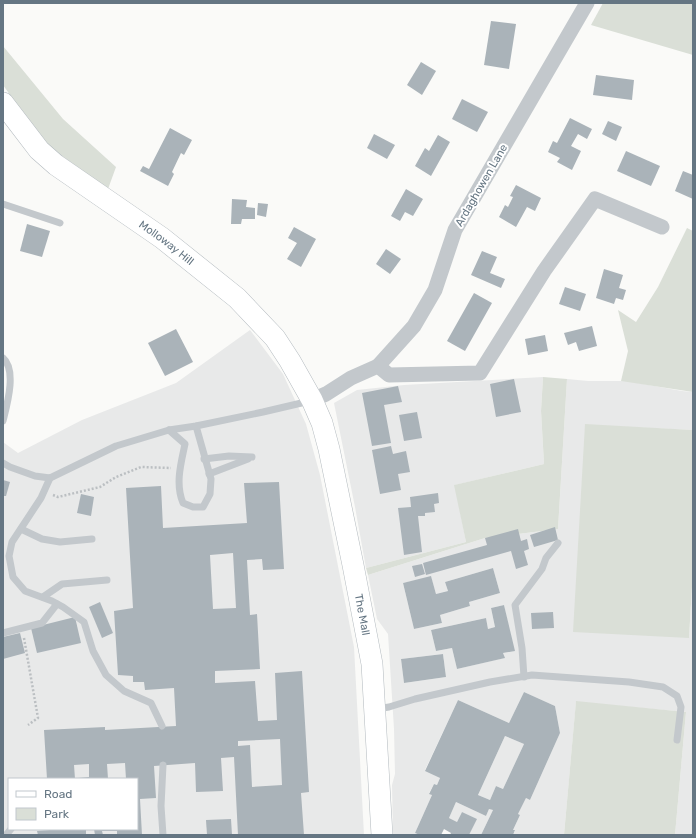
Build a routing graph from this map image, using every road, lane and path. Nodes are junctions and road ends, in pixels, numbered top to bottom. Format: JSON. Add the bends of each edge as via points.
{"nodes":[{"id":1,"x":587,"y":3,"type":"edge"},
{"id":2,"x":3,"y":103,"type":"edge"},
{"id":3,"x":3,"y":204,"type":"edge"},
{"id":4,"x":60,"y":223,"type":"dead end"},
{"id":5,"x":662,"y":227,"type":"dead end"},
{"id":6,"x":3,"y":358,"type":"edge"},
{"id":7,"x":378,"y":366,"type":"junction"},
{"id":8,"x":312,"y":400,"type":"junction"},
{"id":9,"x":3,"y":421,"type":"edge"},
{"id":10,"x":196,"y":426,"type":"junction"},
{"id":11,"x":169,"y":430,"type":"junction"},
{"id":12,"x":204,"y":459,"type":"junction"},
{"id":13,"x":3,"y":462,"type":"edge"},
{"id":14,"x":180,"y":471,"type":"junction"},
{"id":15,"x":209,"y":474,"type":"junction"},
{"id":16,"x":50,"y":478,"type":"junction"},
{"id":17,"x":45,"y":492,"type":"junction"},
{"id":18,"x":21,"y":529,"type":"junction"},
{"id":19,"x":92,"y":539,"type":"dead end"},
{"id":20,"x":558,"y":543,"type":"dead end"},
{"id":21,"x":107,"y":580,"type":"dead end"},
{"id":22,"x":43,"y":597,"type":"junction"},
{"id":23,"x":57,"y":604,"type":"junction"},
{"id":24,"x":22,"y":628,"type":"junction"},
{"id":25,"x":3,"y":633,"type":"edge"},
{"id":26,"x":524,"y":677,"type":"junction"},
{"id":27,"x":375,"y":709,"type":"junction"},
{"id":28,"x":28,"y":725,"type":"dead end"},
{"id":29,"x":162,"y":726,"type":"dead end"},
{"id":30,"x":677,"y":740,"type":"dead end"},
{"id":31,"x":163,"y":765,"type":"dead end"},
{"id":32,"x":163,"y":835,"type":"edge"},
{"id":33,"x":382,"y":835,"type":"edge"}],
"edges":[{"from":1,"to":7,"type":"street","name":"Ardaghowen Lane","via":[[455,230],[436,290],[414,326]]},
{"from":2,"to":8,"type":"main road","name":"Molloway Hill","via":[[39,150],[56,165],[162,238],[237,298],[275,338]]},
{"from":3,"to":4,"type":"lane"},
{"from":5,"to":7,"type":"street","via":[[595,199],[544,271],[480,373],[389,375]]},
{"from":6,"to":9,"type":"lane","via":[[7,361],[11,374]]},
{"from":7,"to":8,"type":"street","name":"Ardaghowen Lane"},
{"from":8,"to":10,"type":"lane"},
{"from":8,"to":27,"type":"main road","name":"The Mall","via":[[329,449],[353,565],[372,664]]},
{"from":10,"to":11,"type":"lane"},
{"from":10,"to":12,"type":"lane"},
{"from":11,"to":14,"type":"lane","via":[[184,444]]},
{"from":11,"to":16,"type":"lane","via":[[116,446]]},
{"from":12,"to":15,"type":"lane"},
{"from":12,"to":15,"type":"lane","via":[[252,457]]},
{"from":13,"to":16,"type":"lane","via":[[35,476]]},
{"from":14,"to":15,"type":"lane","via":[[179,494],[183,502],[193,507],[203,507],[210,494]]},
{"from":14,"to":17,"type":"path","via":[[173,468],[141,467],[100,487],[58,497]]},
{"from":16,"to":17,"type":"lane"},
{"from":17,"to":18,"type":"lane"},
{"from":18,"to":19,"type":"lane","via":[[42,539],[60,542]]},
{"from":18,"to":22,"type":"lane","via":[[12,542],[8,556],[14,577],[25,591]]},
{"from":20,"to":26,"type":"lane","via":[[515,605]]},
{"from":21,"to":22,"type":"lane","via":[[62,584]]},
{"from":22,"to":23,"type":"lane"},
{"from":23,"to":24,"type":"lane","via":[[42,623]]},
{"from":23,"to":29,"type":"lane","via":[[84,622],[93,651],[106,675],[124,691],[151,703]]},
{"from":24,"to":25,"type":"lane"},
{"from":24,"to":28,"type":"path","via":[[38,718]]},
{"from":26,"to":27,"type":"lane","via":[[490,682],[415,699],[389,708]]},
{"from":26,"to":30,"type":"lane","via":[[629,682],[663,687],[677,696],[681,707]]},
{"from":27,"to":33,"type":"main road","name":"The Mall"},
{"from":31,"to":32,"type":"lane"}]}
